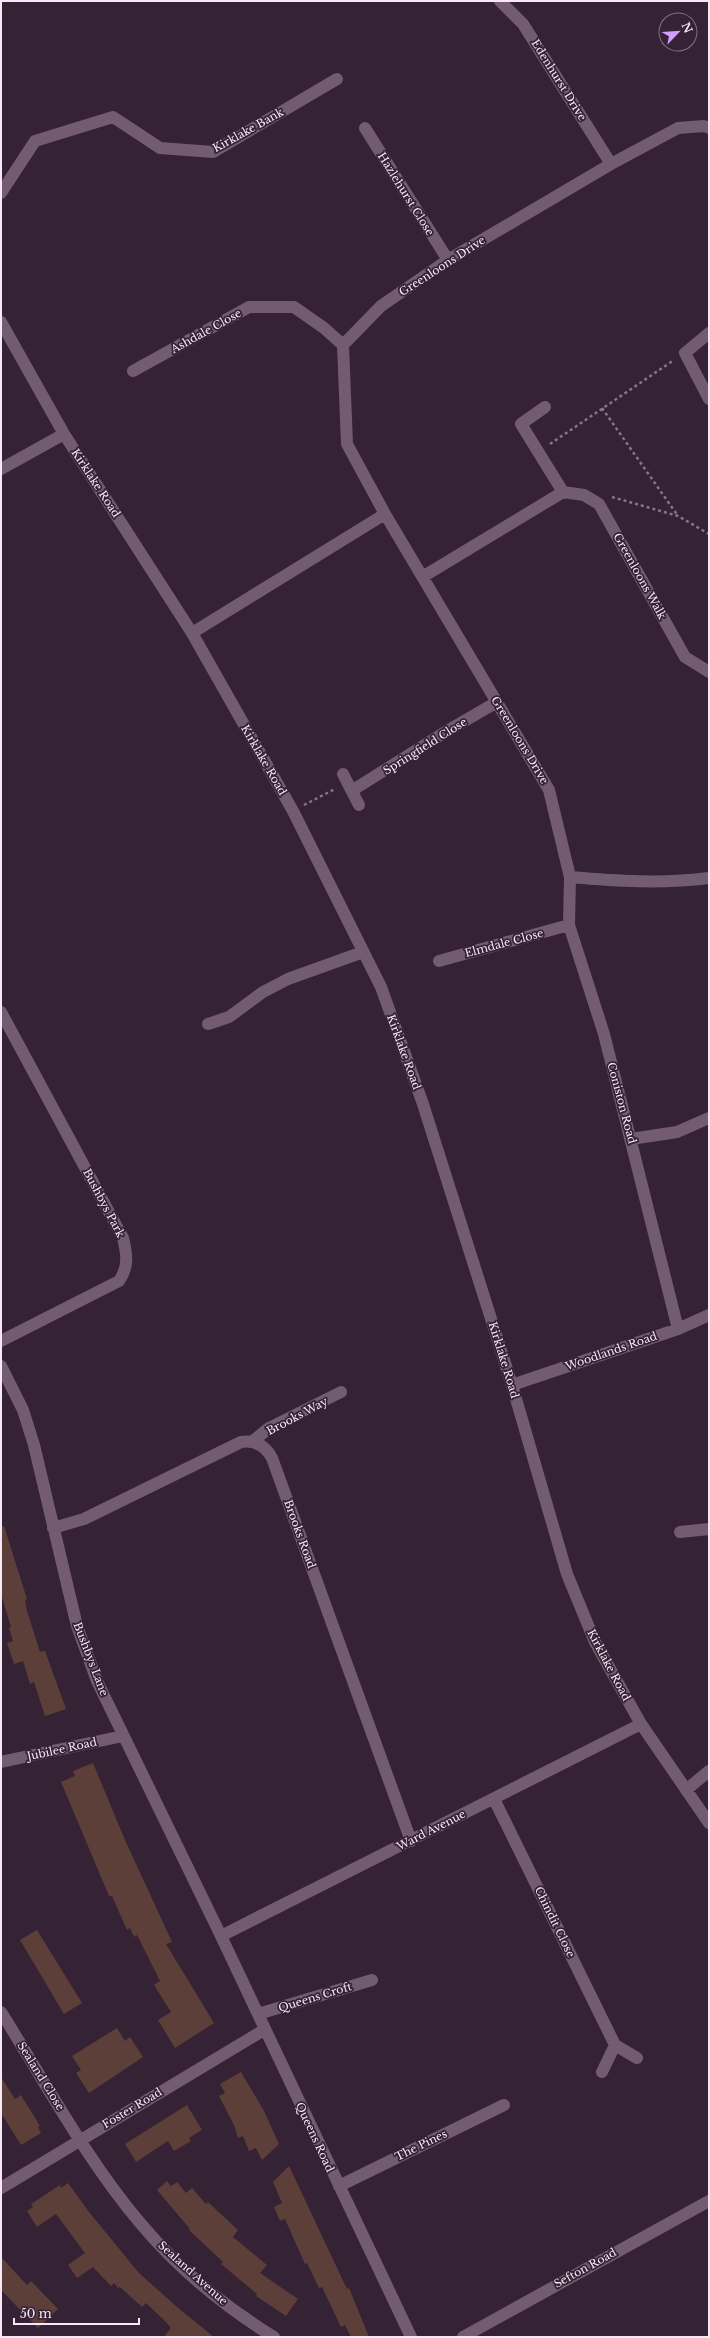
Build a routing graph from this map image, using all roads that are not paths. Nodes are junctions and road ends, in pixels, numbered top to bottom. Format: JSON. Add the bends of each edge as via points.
{"nodes":[{"id":1,"x":500,"y":1,"type":"edge"},
{"id":2,"x":337,"y":79,"type":"dead end"},
{"id":3,"x":365,"y":128,"type":"dead end"},
{"id":4,"x":709,"y":128,"type":"edge"},
{"id":5,"x":611,"y":164,"type":"junction"},
{"id":6,"x":1,"y":193,"type":"edge"},
{"id":7,"x":448,"y":260,"type":"junction"},
{"id":8,"x":1,"y":322,"type":"edge"},
{"id":9,"x":709,"y":334,"type":"edge"},
{"id":10,"x":343,"y":345,"type":"junction"},
{"id":11,"x":133,"y":371,"type":"dead end"},
{"id":12,"x":709,"y":399,"type":"edge"},
{"id":13,"x":545,"y":407,"type":"dead end"},
{"id":14,"x":64,"y":434,"type":"junction"},
{"id":15,"x":1,"y":469,"type":"edge"},
{"id":16,"x":563,"y":492,"type":"junction"},
{"id":17,"x":385,"y":514,"type":"junction"},
{"id":18,"x":424,"y":576,"type":"junction"},
{"id":19,"x":192,"y":633,"type":"junction"},
{"id":20,"x":709,"y":672,"type":"edge"},
{"id":21,"x":497,"y":702,"type":"junction"},
{"id":22,"x":359,"y":805,"type":"dead end"},
{"id":23,"x":570,"y":877,"type":"junction"},
{"id":24,"x":709,"y":878,"type":"edge"},
{"id":25,"x":570,"y":925,"type":"junction"},
{"id":26,"x":363,"y":952,"type":"junction"},
{"id":27,"x":439,"y":961,"type":"dead end"},
{"id":28,"x":1,"y":1012,"type":"edge"},
{"id":29,"x":208,"y":1024,"type":"dead end"},
{"id":30,"x":709,"y":1118,"type":"edge"},
{"id":31,"x":631,"y":1139,"type":"junction"},
{"id":32,"x":709,"y":1315,"type":"edge"},
{"id":33,"x":678,"y":1329,"type":"junction"},
{"id":34,"x":1,"y":1341,"type":"edge"},
{"id":35,"x":1,"y":1366,"type":"edge"},
{"id":36,"x":512,"y":1384,"type":"junction"},
{"id":37,"x":341,"y":1392,"type":"dead end"},
{"id":38,"x":253,"y":1442,"type":"junction"},
{"id":39,"x":53,"y":1528,"type":"junction"},
{"id":40,"x":709,"y":1529,"type":"edge"},
{"id":41,"x":680,"y":1532,"type":"dead end"},
{"id":42,"x":641,"y":1724,"type":"junction"},
{"id":43,"x":123,"y":1736,"type":"junction"},
{"id":44,"x":1,"y":1762,"type":"edge"},
{"id":45,"x":709,"y":1770,"type":"edge"},
{"id":46,"x":686,"y":1790,"type":"junction"},
{"id":47,"x":494,"y":1799,"type":"junction"},
{"id":48,"x":709,"y":1823,"type":"edge"},
{"id":49,"x":411,"y":1841,"type":"junction"},
{"id":50,"x":221,"y":1936,"type":"junction"},
{"id":51,"x":372,"y":1980,"type":"dead end"},
{"id":52,"x":1,"y":2012,"type":"edge"},
{"id":53,"x":258,"y":2014,"type":"junction"},
{"id":54,"x":264,"y":2030,"type":"junction"},
{"id":55,"x":615,"y":2045,"type":"junction"},
{"id":56,"x":637,"y":2058,"type":"dead end"},
{"id":57,"x":602,"y":2072,"type":"dead end"},
{"id":58,"x":504,"y":2105,"type":"dead end"},
{"id":59,"x":81,"y":2139,"type":"junction"},
{"id":60,"x":339,"y":2186,"type":"junction"},
{"id":61,"x":1,"y":2188,"type":"edge"},
{"id":62,"x":709,"y":2201,"type":"edge"},
{"id":63,"x":274,"y":2337,"type":"edge"},
{"id":64,"x":411,"y":2337,"type":"edge"},
{"id":65,"x":463,"y":2337,"type":"edge"}],
"edges":[{"from":1,"to":5,"type":"street","name":"Edenhurst Drive","via":[[523,24]]},
{"from":2,"to":6,"type":"street","name":"Kirklake Bank","via":[[214,152],[160,148],[114,117],[35,141]]},
{"from":3,"to":7,"type":"street","name":"Hazlehurst Close"},
{"from":4,"to":5,"type":"street","name":"Greenloons Drive","via":[[678,128]]},
{"from":5,"to":7,"type":"street","name":"Greenloons Drive"},
{"from":7,"to":10,"type":"street","name":"Greenloons Drive","via":[[381,306]]},
{"from":8,"to":14,"type":"street","name":"Kirklake Road"},
{"from":9,"to":12,"type":"street","via":[[685,353]]},
{"from":10,"to":11,"type":"street","name":"Ashdale Close","via":[[294,307],[249,307]]},
{"from":10,"to":17,"type":"street","name":"Greenloons Drive","via":[[347,444]]},
{"from":13,"to":16,"type":"street","via":[[521,424]]},
{"from":14,"to":15,"type":"street"},
{"from":14,"to":19,"type":"street","name":"Kirklake Road"},
{"from":16,"to":18,"type":"street"},
{"from":16,"to":20,"type":"street","name":"Greenloons Walk","via":[[584,495],[599,504],[685,657]]},
{"from":17,"to":18,"type":"street","name":"Greenloons Drive"},
{"from":17,"to":19,"type":"street"},
{"from":18,"to":21,"type":"street","name":"Greenloons Drive"},
{"from":19,"to":26,"type":"street","name":"Kirklake Road","via":[[293,811]]},
{"from":21,"to":22,"type":"street","name":"Springfield Close","via":[[442,734],[348,782]]},
{"from":21,"to":23,"type":"street","name":"Greenloons Drive","via":[[549,790]]},
{"from":23,"to":24,"type":"street","via":[[630,882]]},
{"from":23,"to":25,"type":"street","name":"Coniston Road"},
{"from":25,"to":27,"type":"street","name":"Elmdale Close"},
{"from":25,"to":31,"type":"street","name":"Coniston Road","via":[[604,1034]]},
{"from":26,"to":29,"type":"street","via":[[288,979],[264,992],[229,1017]]},
{"from":26,"to":36,"type":"street","name":"Kirklake Road","via":[[381,988],[423,1104]]},
{"from":28,"to":34,"type":"street","name":"Bushbys Park","via":[[123,1238],[127,1255],[125,1273],[119,1281]]},
{"from":30,"to":31,"type":"street","via":[[677,1132]]},
{"from":31,"to":33,"type":"street","name":"Coniston Road"},
{"from":32,"to":33,"type":"street","name":"Woodlands Road"},
{"from":33,"to":36,"type":"street","name":"Woodlands Road"},
{"from":35,"to":39,"type":"street","name":"Bushbys Lane","via":[[23,1410],[34,1445]]},
{"from":36,"to":42,"type":"street","name":"Kirklake Road","via":[[567,1574],[595,1642]]},
{"from":37,"to":38,"type":"street","name":"Brooks Way","via":[[270,1428]]},
{"from":38,"to":39,"type":"street","via":[[235,1444],[84,1519]]},
{"from":38,"to":49,"type":"street","name":"Brooks Road","via":[[265,1447],[272,1458]]},
{"from":39,"to":43,"type":"street","name":"Bushbys Lane","via":[[77,1626],[97,1681]]},
{"from":40,"to":41,"type":"street"},
{"from":42,"to":46,"type":"street","name":"Kirklake Road"},
{"from":42,"to":47,"type":"street","name":"Ward Avenue"},
{"from":43,"to":44,"type":"street","name":"Jubilee Road"},
{"from":43,"to":50,"type":"street","name":"Bushbys Lane"},
{"from":45,"to":46,"type":"street"},
{"from":46,"to":48,"type":"street","name":"Kirklake Road"},
{"from":47,"to":49,"type":"street","name":"Ward Avenue"},
{"from":47,"to":55,"type":"street","name":"Chindit Close"},
{"from":49,"to":50,"type":"street","name":"Ward Avenue"},
{"from":50,"to":53,"type":"street","name":"Queens Road"},
{"from":51,"to":53,"type":"street","name":"Queens Croft"},
{"from":52,"to":59,"type":"street","name":"Sealand Close"},
{"from":53,"to":54,"type":"street","name":"Queens Road"},
{"from":54,"to":59,"type":"street","name":"Foster Road"},
{"from":54,"to":60,"type":"street","name":"Queens Road"},
{"from":55,"to":56,"type":"street"},
{"from":55,"to":57,"type":"street"},
{"from":58,"to":60,"type":"street","name":"The Pines"},
{"from":59,"to":61,"type":"street","name":"Foster Road"},
{"from":59,"to":63,"type":"street","name":"Sealand Avenue","via":[[140,2223],[168,2254],[237,2312]]},
{"from":60,"to":64,"type":"street","name":"Queens Road"},
{"from":62,"to":65,"type":"street","name":"Sefton Road"}]}
